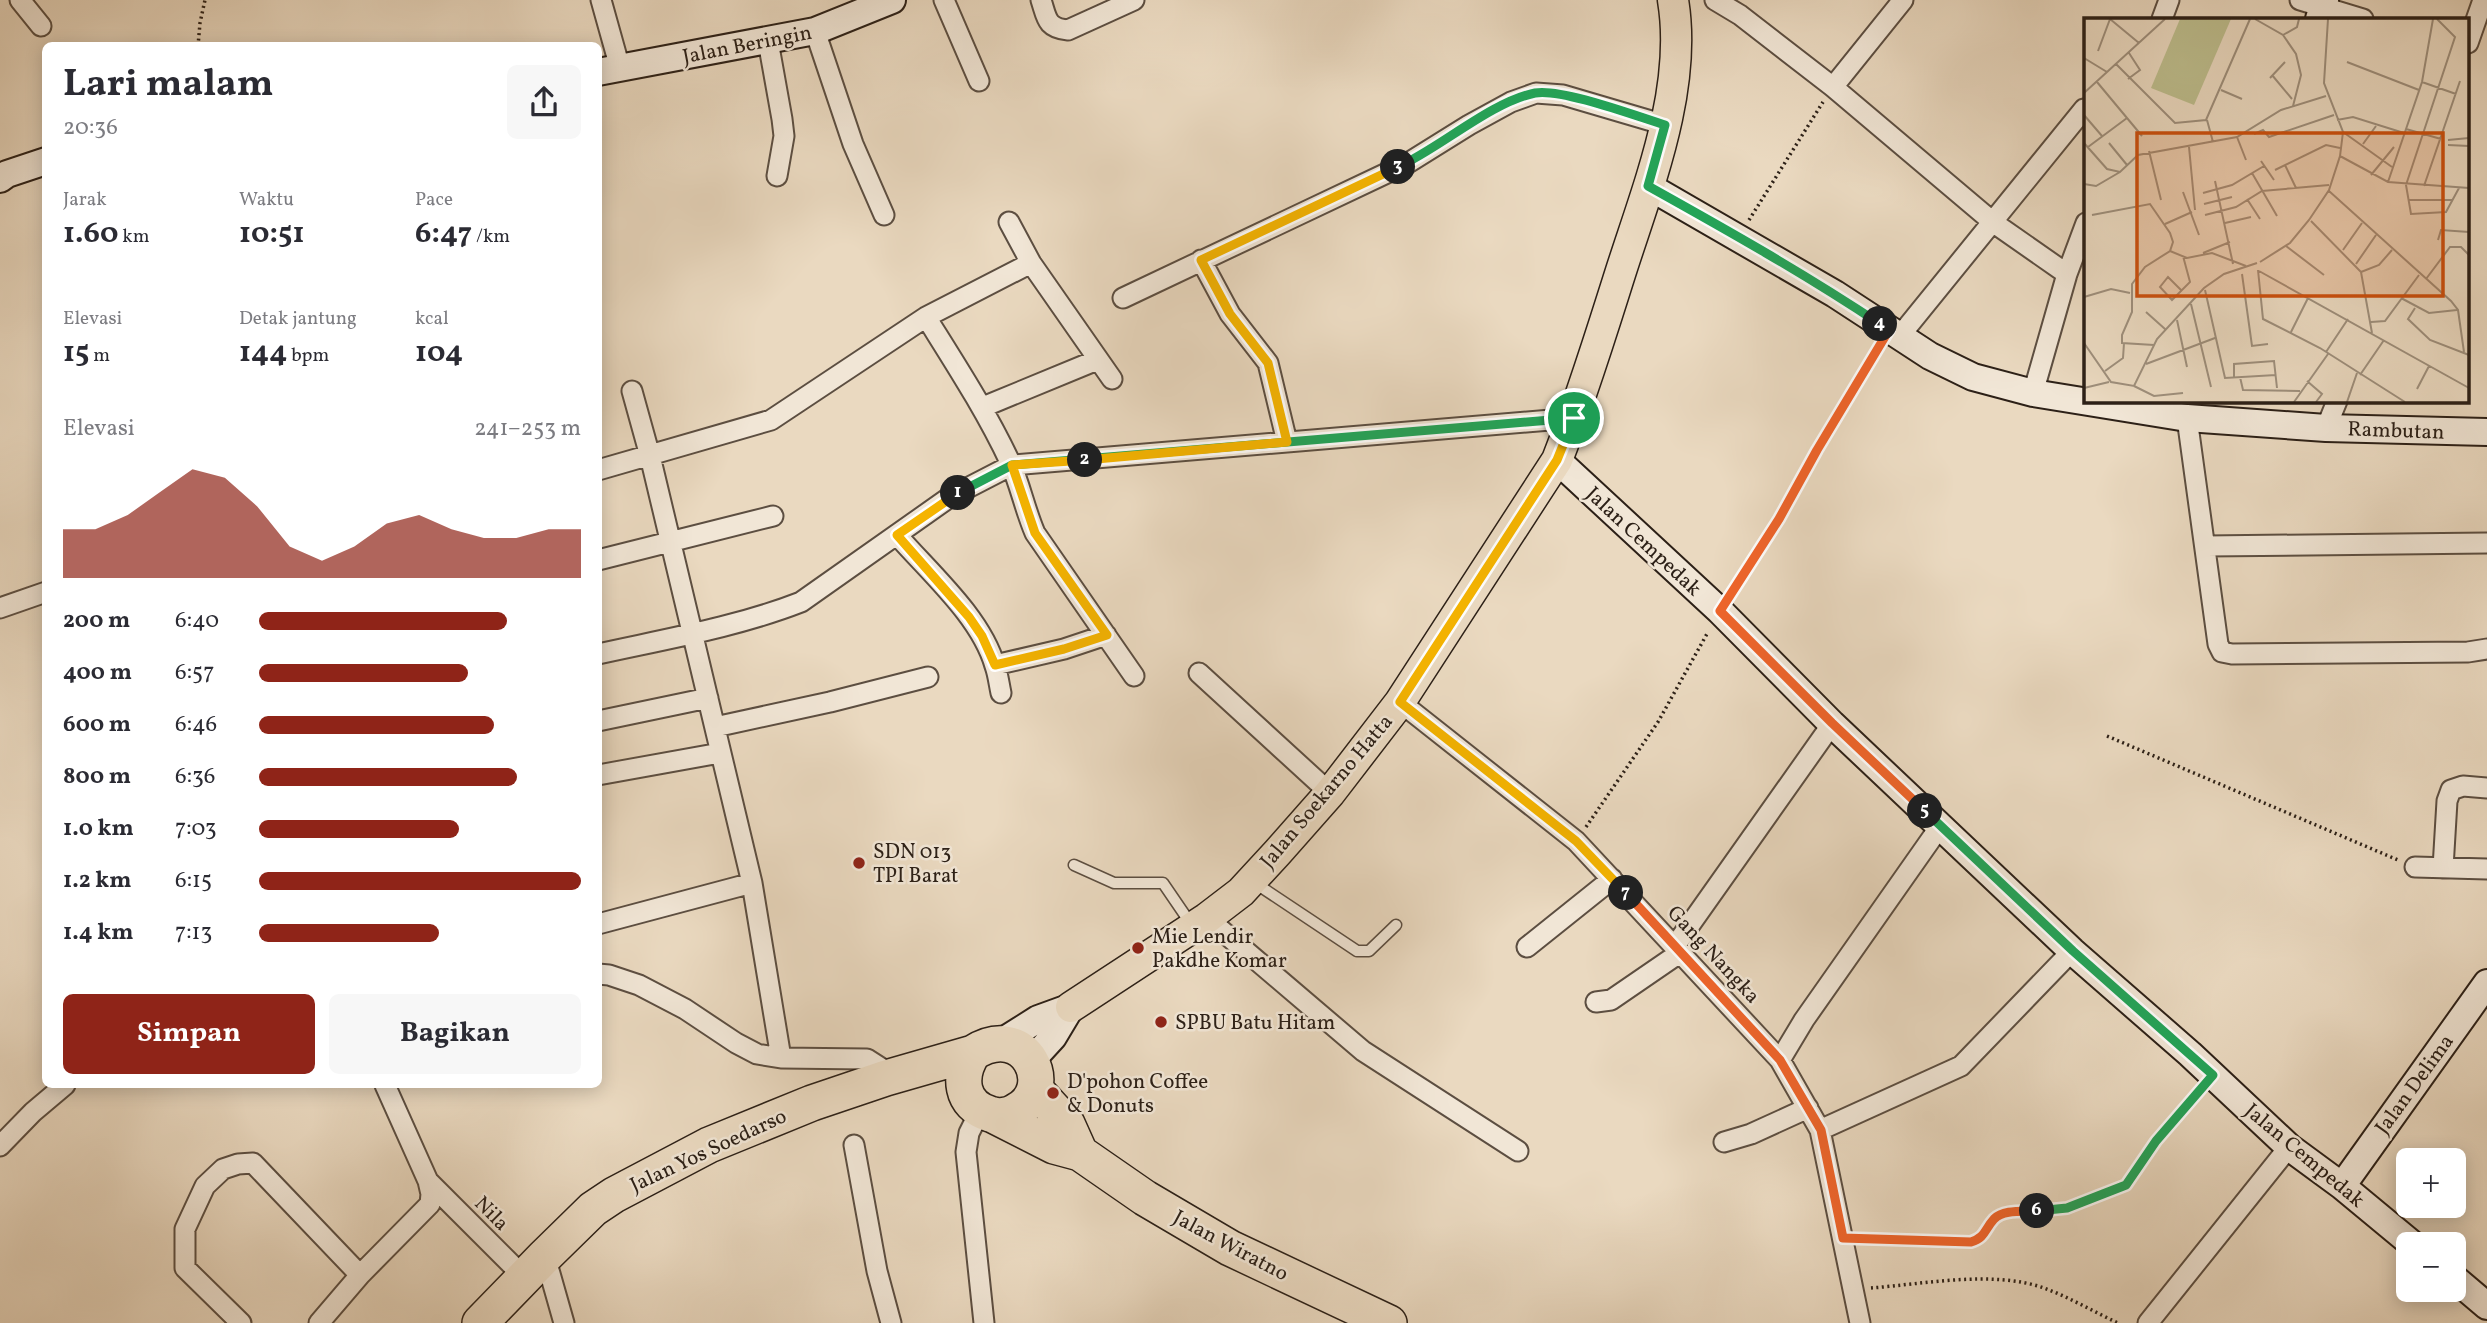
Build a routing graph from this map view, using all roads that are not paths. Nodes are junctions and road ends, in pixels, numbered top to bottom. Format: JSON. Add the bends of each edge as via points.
{"nodes":[{"id":1,"x":20,"y":0,"type":"edge"},
{"id":2,"x":601,"y":0,"type":"edge"},
{"id":3,"x":892,"y":0,"type":"edge"},
{"id":4,"x":1041,"y":0,"type":"edge"},
{"id":5,"x":1133,"y":0,"type":"edge"},
{"id":6,"x":1673,"y":0,"type":"edge"},
{"id":7,"x":1715,"y":0,"type":"edge"},
{"id":8,"x":1903,"y":0,"type":"edge"},
{"id":9,"x":2169,"y":0,"type":"edge"},
{"id":10,"x":2483,"y":0,"type":"edge"},
{"id":11,"x":949,"y":1,"type":"edge"},
{"id":12,"x":2317,"y":7,"type":"edge"},
{"id":13,"x":2162,"y":18,"type":"edge"},
{"id":14,"x":2359,"y":18,"type":"edge"},
{"id":15,"x":41,"y":26,"type":"dead end"},
{"id":16,"x":815,"y":32,"type":"junction"},
{"id":17,"x":2470,"y":37,"type":"edge"},
{"id":18,"x":768,"y":41,"type":"junction"},
{"id":19,"x":609,"y":70,"type":"edge"},
{"id":20,"x":979,"y":81,"type":"dead end"},
{"id":21,"x":1833,"y":87,"type":"junction"},
{"id":22,"x":2084,"y":109,"type":"dead end"},
{"id":23,"x":1665,"y":125,"type":"junction"},
{"id":24,"x":42,"y":162,"type":"edge"},
{"id":25,"x":777,"y":176,"type":"dead end"},
{"id":26,"x":0,"y":179,"type":"edge"},
{"id":27,"x":1648,"y":186,"type":"junction"},
{"id":28,"x":884,"y":215,"type":"dead end"},
{"id":29,"x":1009,"y":222,"type":"dead end"},
{"id":30,"x":1994,"y":223,"type":"junction"},
{"id":31,"x":2084,"y":228,"type":"edge"},
{"id":32,"x":1201,"y":260,"type":"junction"},
{"id":33,"x":1031,"y":263,"type":"junction"},
{"id":34,"x":2067,"y":274,"type":"junction"},
{"id":35,"x":1123,"y":298,"type":"dead end"},
{"id":36,"x":926,"y":317,"type":"junction"},
{"id":37,"x":1894,"y":333,"type":"junction"},
{"id":38,"x":1097,"y":360,"type":"junction"},
{"id":39,"x":1112,"y":379,"type":"dead end"},
{"id":40,"x":632,"y":391,"type":"dead end"},
{"id":41,"x":2033,"y":393,"type":"junction"},
{"id":42,"x":2084,"y":399,"type":"edge"},
{"id":43,"x":2116,"y":402,"type":"edge"},
{"id":44,"x":2337,"y":402,"type":"edge"},
{"id":45,"x":983,"y":407,"type":"junction"},
{"id":46,"x":2190,"y":410,"type":"edge"},
{"id":47,"x":1574,"y":418,"type":"junction"},
{"id":48,"x":2326,"y":428,"type":"junction"},
{"id":49,"x":2487,"y":432,"type":"edge"},
{"id":50,"x":1287,"y":442,"type":"junction"},
{"id":51,"x":650,"y":456,"type":"junction"},
{"id":52,"x":1557,"y":460,"type":"junction"},
{"id":53,"x":1012,"y":465,"type":"junction"},
{"id":54,"x":602,"y":469,"type":"edge"},
{"id":55,"x":774,"y":516,"type":"dead end"},
{"id":56,"x":897,"y":535,"type":"junction"},
{"id":57,"x":671,"y":540,"type":"junction"},
{"id":58,"x":2487,"y":543,"type":"edge"},
{"id":59,"x":2206,"y":546,"type":"junction"},
{"id":60,"x":602,"y":559,"type":"edge"},
{"id":61,"x":42,"y":593,"type":"edge"},
{"id":62,"x":0,"y":608,"type":"edge"},
{"id":63,"x":693,"y":633,"type":"junction"},
{"id":64,"x":1107,"y":635,"type":"junction"},
{"id":65,"x":2487,"y":649,"type":"edge"},
{"id":66,"x":602,"y":653,"type":"edge"},
{"id":67,"x":995,"y":665,"type":"junction"},
{"id":68,"x":1199,"y":673,"type":"dead end"},
{"id":69,"x":1134,"y":676,"type":"dead end"},
{"id":70,"x":929,"y":677,"type":"dead end"},
{"id":71,"x":1001,"y":693,"type":"dead end"},
{"id":72,"x":708,"y":698,"type":"junction"},
{"id":73,"x":1400,"y":702,"type":"junction"},
{"id":74,"x":602,"y":720,"type":"edge"},
{"id":75,"x":1832,"y":723,"type":"junction"},
{"id":76,"x":715,"y":727,"type":"junction"},
{"id":77,"x":720,"y":752,"type":"junction"},
{"id":78,"x":602,"y":774,"type":"edge"},
{"id":79,"x":2487,"y":788,"type":"edge"},
{"id":80,"x":1330,"y":793,"type":"junction"},
{"id":81,"x":1941,"y":825,"type":"junction"},
{"id":82,"x":1074,"y":865,"type":"dead end"},
{"id":83,"x":2415,"y":867,"type":"road end"},
{"id":84,"x":2443,"y":868,"type":"junction"},
{"id":85,"x":2487,"y":869,"type":"edge"},
{"id":86,"x":1612,"y":878,"type":"junction"},
{"id":87,"x":1252,"y":880,"type":"junction"},
{"id":88,"x":752,"y":883,"type":"junction"},
{"id":89,"x":602,"y":923,"type":"edge"},
{"id":90,"x":1200,"y":923,"type":"junction"},
{"id":91,"x":1396,"y":925,"type":"dead end"},
{"id":92,"x":1527,"y":947,"type":"dead end"},
{"id":93,"x":1678,"y":949,"type":"junction"},
{"id":94,"x":2073,"y":951,"type":"junction"},
{"id":95,"x":602,"y":974,"type":"edge"},
{"id":96,"x":2487,"y":983,"type":"edge"},
{"id":97,"x":1595,"y":1002,"type":"dead end"},
{"id":98,"x":1071,"y":1007,"type":"junction"},
{"id":99,"x":987,"y":1048,"type":"junction"},
{"id":100,"x":781,"y":1058,"type":"junction"},
{"id":101,"x":1780,"y":1060,"type":"junction"},
{"id":102,"x":1033,"y":1075,"type":"junction"},
{"id":103,"x":893,"y":1076,"type":"junction"},
{"id":104,"x":61,"y":1088,"type":"edge"},
{"id":105,"x":386,"y":1088,"type":"edge"},
{"id":106,"x":1808,"y":1108,"type":"junction"},
{"id":107,"x":982,"y":1111,"type":"junction"},
{"id":108,"x":1821,"y":1130,"type":"junction"},
{"id":109,"x":1724,"y":1142,"type":"dead end"},
{"id":110,"x":855,"y":1145,"type":"dead end"},
{"id":111,"x":0,"y":1146,"type":"edge"},
{"id":112,"x":2289,"y":1147,"type":"junction"},
{"id":113,"x":1518,"y":1151,"type":"dead end"},
{"id":114,"x":1080,"y":1153,"type":"junction"},
{"id":115,"x":428,"y":1181,"type":"junction"},
{"id":116,"x":2342,"y":1186,"type":"junction"},
{"id":117,"x":2398,"y":1232,"type":"edge"},
{"id":118,"x":534,"y":1267,"type":"junction"},
{"id":119,"x":360,"y":1275,"type":"junction"},
{"id":120,"x":2466,"y":1288,"type":"edge"},
{"id":121,"x":2487,"y":1306,"type":"edge"},
{"id":122,"x":241,"y":1323,"type":"edge"},
{"id":123,"x":318,"y":1323,"type":"edge"},
{"id":124,"x":480,"y":1323,"type":"edge"},
{"id":125,"x":564,"y":1323,"type":"edge"},
{"id":126,"x":891,"y":1323,"type":"edge"},
{"id":127,"x":985,"y":1323,"type":"edge"},
{"id":128,"x":1389,"y":1323,"type":"edge"},
{"id":129,"x":1860,"y":1323,"type":"edge"},
{"id":130,"x":2148,"y":1323,"type":"edge"}],
"edges":[{"from":1,"to":15,"type":"street"},
{"from":2,"to":19,"type":"street"},
{"from":3,"to":16,"type":"street","name":"Jalan Beringin"},
{"from":4,"to":5,"type":"street","via":[[1050,24],[1068,30]]},
{"from":6,"to":23,"type":"main road","name":"Jalan Soekarno Hatta","via":[[1677,51]]},
{"from":7,"to":21,"type":"street"},
{"from":8,"to":21,"type":"street"},
{"from":9,"to":13,"type":"street"},
{"from":10,"to":17,"type":"street"},
{"from":11,"to":20,"type":"street"},
{"from":12,"to":14,"type":"street"},
{"from":16,"to":18,"type":"street","name":"Jalan Beringin"},
{"from":16,"to":28,"type":"street","via":[[853,144]]},
{"from":18,"to":19,"type":"street","name":"Jalan Beringin"},
{"from":18,"to":25,"type":"street","via":[[782,118]]},
{"from":21,"to":30,"type":"street"},
{"from":22,"to":30,"type":"street"},
{"from":23,"to":27,"type":"main road","name":"Jalan Soekarno Hatta"},
{"from":23,"to":32,"type":"street","via":[[1563,95],[1536,93],[1479,119],[1408,163]]},
{"from":24,"to":26,"type":"street"},
{"from":27,"to":37,"type":"street","name":"Rambutan"},
{"from":27,"to":47,"type":"main road","name":"Jalan Soekarno Hatta"},
{"from":29,"to":33,"type":"street"},
{"from":30,"to":34,"type":"street"},
{"from":30,"to":37,"type":"street"},
{"from":31,"to":34,"type":"street"},
{"from":32,"to":35,"type":"street"},
{"from":32,"to":50,"type":"street","via":[[1230,314],[1268,363]]},
{"from":33,"to":36,"type":"street"},
{"from":33,"to":38,"type":"street"},
{"from":34,"to":41,"type":"street"},
{"from":36,"to":45,"type":"street"},
{"from":36,"to":51,"type":"street","via":[[771,420]]},
{"from":37,"to":41,"type":"street","name":"Rambutan","via":[[1973,377]]},
{"from":38,"to":39,"type":"street"},
{"from":38,"to":45,"type":"street"},
{"from":40,"to":51,"type":"street"},
{"from":41,"to":42,"type":"street","name":"Rambutan"},
{"from":43,"to":46,"type":"street","name":"Rambutan"},
{"from":44,"to":48,"type":"street"},
{"from":45,"to":53,"type":"street"},
{"from":46,"to":48,"type":"street","name":"Rambutan"},
{"from":46,"to":59,"type":"street"},
{"from":47,"to":50,"type":"street"},
{"from":47,"to":52,"type":"main road","name":"Jalan Soekarno Hatta"},
{"from":48,"to":49,"type":"street","name":"Rambutan"},
{"from":50,"to":53,"type":"street"},
{"from":51,"to":54,"type":"street"},
{"from":51,"to":57,"type":"street"},
{"from":52,"to":73,"type":"main road","name":"Jalan Soekarno Hatta"},
{"from":52,"to":75,"type":"street","name":"Jalan Cempedak","via":[[1720,611]]},
{"from":53,"to":56,"type":"street","via":[[950,497]]},
{"from":53,"to":64,"type":"street","via":[[1035,533]]},
{"from":55,"to":57,"type":"street"},
{"from":56,"to":63,"type":"street","via":[[801,602]]},
{"from":56,"to":67,"type":"street","via":[[969,617]]},
{"from":57,"to":60,"type":"street"},
{"from":57,"to":63,"type":"street"},
{"from":58,"to":59,"type":"street"},
{"from":59,"to":65,"type":"street","via":[[2222,652]]},
{"from":61,"to":62,"type":"street"},
{"from":63,"to":66,"type":"street"},
{"from":63,"to":72,"type":"street"},
{"from":64,"to":67,"type":"street"},
{"from":64,"to":69,"type":"street"},
{"from":67,"to":71,"type":"street"},
{"from":68,"to":80,"type":"street"},
{"from":70,"to":76,"type":"street"},
{"from":72,"to":74,"type":"street"},
{"from":72,"to":76,"type":"street"},
{"from":73,"to":80,"type":"main road","name":"Jalan Soekarno Hatta"},
{"from":73,"to":86,"type":"street","name":"Gang Nangka","via":[[1576,841]]},
{"from":75,"to":81,"type":"street","name":"Jalan Cempedak"},
{"from":75,"to":93,"type":"street"},
{"from":76,"to":77,"type":"street"},
{"from":77,"to":78,"type":"street"},
{"from":77,"to":88,"type":"street"},
{"from":79,"to":84,"type":"street","via":[[2451,790]]},
{"from":80,"to":87,"type":"main road","name":"Jalan Soekarno Hatta"},
{"from":81,"to":94,"type":"street","name":"Jalan Cempedak"},
{"from":81,"to":101,"type":"street"},
{"from":82,"to":90,"type":"lane","via":[[1114,883],[1163,883]]},
{"from":83,"to":84,"type":"street"},
{"from":84,"to":85,"type":"street"},
{"from":86,"to":92,"type":"street"},
{"from":86,"to":93,"type":"street","name":"Gang Nangka"},
{"from":87,"to":90,"type":"main road","name":"Jalan Soekarno Hatta"},
{"from":87,"to":91,"type":"lane","via":[[1357,951],[1369,951]]},
{"from":88,"to":89,"type":"street"},
{"from":88,"to":100,"type":"street"},
{"from":90,"to":98,"type":"main road","name":"Jalan Soekarno Hatta"},
{"from":90,"to":113,"type":"street","via":[[1363,1051]]},
{"from":93,"to":97,"type":"street","via":[[1611,1000]]},
{"from":93,"to":101,"type":"street","name":"Gang Nangka"},
{"from":94,"to":108,"type":"street","via":[[1961,1066]]},
{"from":94,"to":112,"type":"street","name":"Jalan Cempedak"},
{"from":95,"to":100,"type":"street","via":[[639,985],[757,1054]]},
{"from":96,"to":116,"type":"street","name":"Jalan Delima"},
{"from":98,"to":99,"type":"street","name":"Jalan Soekarno Hatta","via":[[1038,1019]]},
{"from":98,"to":102,"type":"street","name":"Jalan Soekarno Hatta"},
{"from":99,"to":102,"type":"highway","via":[[1013,1045],[1023,1051]]},
{"from":99,"to":103,"type":"highway","name":"Jalan Yos Soedarso"},
{"from":99,"to":107,"type":"highway","via":[[965,1065],[962,1080],[965,1094]]},
{"from":100,"to":103,"type":"street","via":[[867,1059]]},
{"from":101,"to":106,"type":"street","name":"Gang Nangka"},
{"from":102,"to":107,"type":"highway","via":[[1031,1099],[1023,1107],[1014,1113]]},
{"from":102,"to":114,"type":"highway","name":"Jalan Wiratno","via":[[1067,1124]]},
{"from":103,"to":107,"type":"highway"},
{"from":103,"to":118,"type":"highway","name":"Jalan Yos Soedarso","via":[[709,1145],[626,1189],[593,1209]]},
{"from":104,"to":111,"type":"street"},
{"from":105,"to":115,"type":"street"},
{"from":106,"to":108,"type":"street","name":"Gang Nangka"},
{"from":106,"to":109,"type":"street","via":[[1751,1135]]},
{"from":107,"to":114,"type":"highway","name":"Jalan Wiratno","via":[[1054,1146]]},
{"from":107,"to":127,"type":"street","via":[[969,1133],[966,1152]]},
{"from":108,"to":129,"type":"street","name":"Gang Nangka"},
{"from":110,"to":126,"type":"street"},
{"from":112,"to":116,"type":"street","name":"Jalan Cempedak"},
{"from":112,"to":130,"type":"street"},
{"from":114,"to":128,"type":"highway","name":"Jalan Wiratno","via":[[1230,1248]]},
{"from":115,"to":118,"type":"street","name":"Nila"},
{"from":115,"to":119,"type":"street","via":[[430,1204]]},
{"from":116,"to":117,"type":"street","name":"Jalan Cempedak"},
{"from":118,"to":124,"type":"highway","name":"Jalan Yos Soedarso"},
{"from":118,"to":125,"type":"street"},
{"from":119,"to":122,"type":"street","via":[[253,1163],[223,1169],[205,1186],[185,1229],[185,1268]]},
{"from":119,"to":123,"type":"street"},
{"from":120,"to":121,"type":"street"}]}
